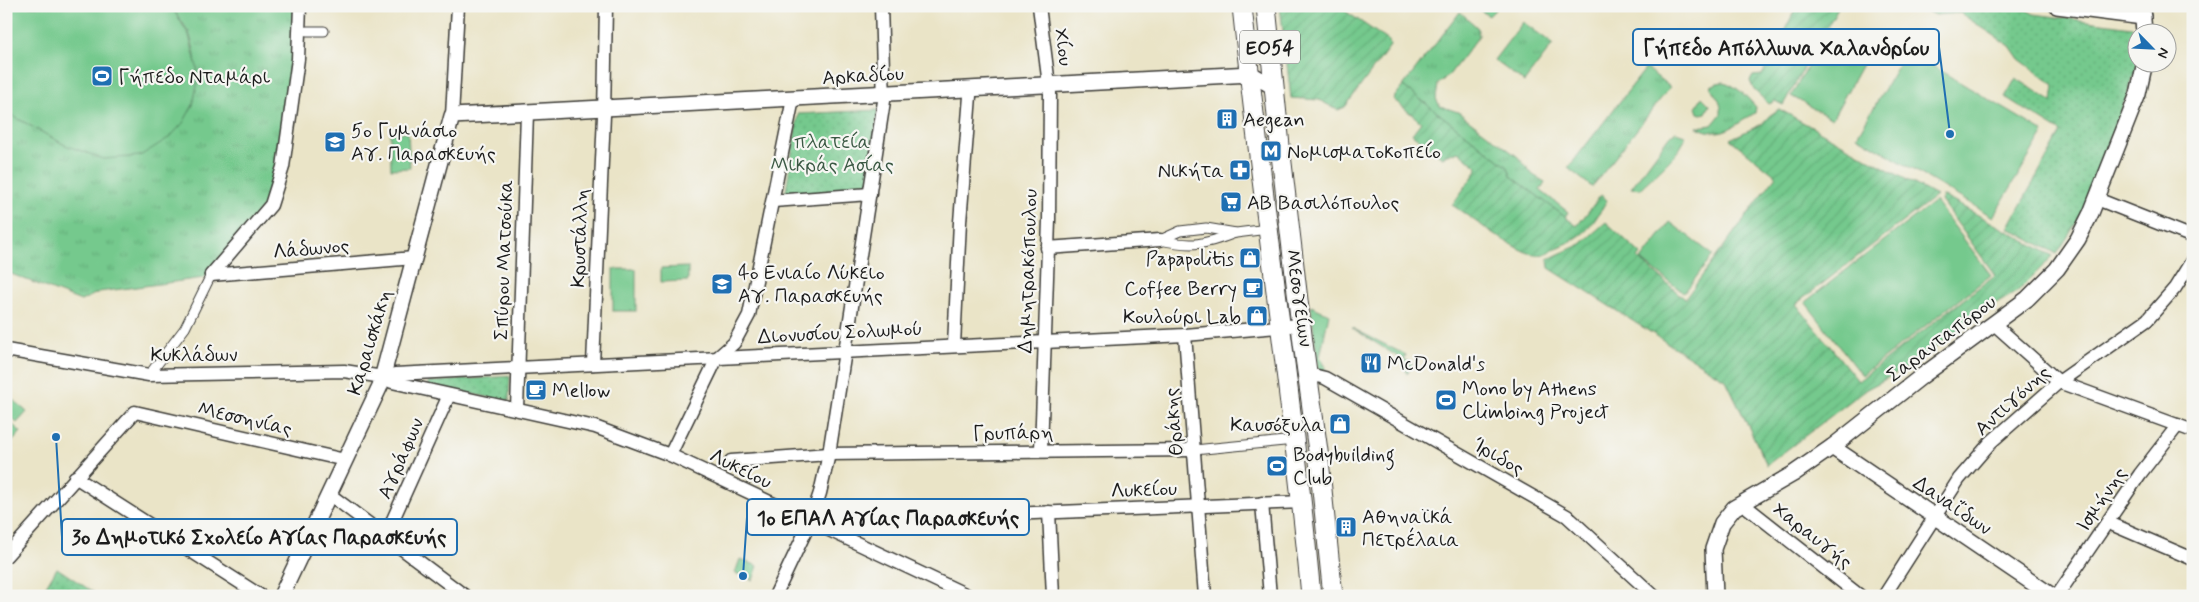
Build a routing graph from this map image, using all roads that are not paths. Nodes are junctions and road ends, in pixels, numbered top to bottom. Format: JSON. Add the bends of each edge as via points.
{"nodes":[{"id":1,"x":300,"y":6,"type":"edge"},
{"id":2,"x":458,"y":6,"type":"edge"},
{"id":3,"x":606,"y":6,"type":"edge"},
{"id":4,"x":881,"y":6,"type":"edge"},
{"id":5,"x":1039,"y":6,"type":"edge"},
{"id":6,"x":1242,"y":6,"type":"edge"},
{"id":7,"x":1266,"y":6,"type":"edge"},
{"id":8,"x":2057,"y":6,"type":"edge"},
{"id":9,"x":2142,"y":12,"type":"edge"},
{"id":10,"x":307,"y":31,"type":"dead end"},
{"id":11,"x":324,"y":31,"type":"dead end"},
{"id":12,"x":2143,"y":72,"type":"edge"},
{"id":13,"x":1251,"y":79,"type":"junction"},
{"id":14,"x":1274,"y":87,"type":"junction"},
{"id":15,"x":1050,"y":89,"type":"junction"},
{"id":16,"x":970,"y":96,"type":"junction"},
{"id":17,"x":885,"y":98,"type":"junction"},
{"id":18,"x":793,"y":101,"type":"junction"},
{"id":19,"x":604,"y":112,"type":"junction"},
{"id":20,"x":527,"y":116,"type":"junction"},
{"id":21,"x":451,"y":120,"type":"junction"},
{"id":22,"x":870,"y":194,"type":"junction"},
{"id":23,"x":2097,"y":198,"type":"junction"},
{"id":24,"x":773,"y":201,"type":"junction"},
{"id":25,"x":1268,"y":229,"type":"junction"},
{"id":26,"x":1236,"y":233,"type":"junction"},
{"id":27,"x":2193,"y":237,"type":"edge"},
{"id":28,"x":1160,"y":240,"type":"junction"},
{"id":29,"x":1047,"y":248,"type":"junction"},
{"id":30,"x":414,"y":258,"type":"junction"},
{"id":31,"x":2193,"y":259,"type":"edge"},
{"id":32,"x":211,"y":275,"type":"junction"},
{"id":33,"x":1994,"y":324,"type":"junction"},
{"id":34,"x":1291,"y":326,"type":"junction"},
{"id":35,"x":1185,"y":335,"type":"junction"},
{"id":36,"x":1043,"y":341,"type":"junction"},
{"id":37,"x":954,"y":345,"type":"junction"},
{"id":38,"x":6,"y":350,"type":"edge"},
{"id":39,"x":843,"y":351,"type":"junction"},
{"id":40,"x":717,"y":358,"type":"junction"},
{"id":41,"x":593,"y":364,"type":"junction"},
{"id":42,"x":518,"y":366,"type":"junction"},
{"id":43,"x":149,"y":375,"type":"junction"},
{"id":44,"x":383,"y":377,"type":"junction"},
{"id":45,"x":1307,"y":378,"type":"junction"},
{"id":46,"x":2059,"y":382,"type":"junction"},
{"id":47,"x":449,"y":395,"type":"junction"},
{"id":48,"x":517,"y":409,"type":"junction"},
{"id":49,"x":2178,"y":426,"type":"junction"},
{"id":50,"x":2193,"y":431,"type":"edge"},
{"id":51,"x":1296,"y":440,"type":"junction"},
{"id":52,"x":1832,"y":447,"type":"junction"},
{"id":53,"x":1041,"y":450,"type":"junction"},
{"id":54,"x":1194,"y":450,"type":"junction"},
{"id":55,"x":829,"y":454,"type":"junction"},
{"id":56,"x":670,"y":455,"type":"junction"},
{"id":57,"x":346,"y":460,"type":"junction"},
{"id":58,"x":731,"y":462,"type":"dead end"},
{"id":59,"x":75,"y":477,"type":"junction"},
{"id":60,"x":329,"y":494,"type":"junction"},
{"id":61,"x":1302,"y":502,"type":"junction"},
{"id":62,"x":1262,"y":503,"type":"junction"},
{"id":63,"x":1743,"y":504,"type":"junction"},
{"id":64,"x":1199,"y":506,"type":"junction"},
{"id":65,"x":1049,"y":512,"type":"junction"},
{"id":66,"x":1933,"y":516,"type":"junction"},
{"id":67,"x":810,"y":522,"type":"junction"},
{"id":68,"x":2108,"y":523,"type":"junction"},
{"id":69,"x":386,"y":535,"type":"junction"},
{"id":70,"x":6,"y":556,"type":"edge"},
{"id":71,"x":2193,"y":559,"type":"edge"},
{"id":72,"x":262,"y":596,"type":"edge"},
{"id":73,"x":281,"y":596,"type":"edge"},
{"id":74,"x":465,"y":596,"type":"edge"},
{"id":75,"x":775,"y":596,"type":"edge"},
{"id":76,"x":969,"y":596,"type":"edge"},
{"id":77,"x":1053,"y":596,"type":"edge"},
{"id":78,"x":1205,"y":596,"type":"edge"},
{"id":79,"x":1270,"y":596,"type":"edge"},
{"id":80,"x":1311,"y":596,"type":"edge"},
{"id":81,"x":1334,"y":596,"type":"edge"},
{"id":82,"x":1654,"y":596,"type":"edge"},
{"id":83,"x":1715,"y":596,"type":"edge"},
{"id":84,"x":1860,"y":596,"type":"edge"},
{"id":85,"x":1884,"y":596,"type":"edge"},
{"id":86,"x":2052,"y":596,"type":"edge"},
{"id":87,"x":2057,"y":596,"type":"edge"}],
"edges":[{"from":1,"to":32,"type":"street","via":[[298,59],[283,167],[271,205]]},
{"from":2,"to":21,"type":"street"},
{"from":3,"to":19,"type":"street","name":"Κρυστάλλη"},
{"from":4,"to":17,"type":"street"},
{"from":5,"to":15,"type":"street","name":"Χίου"},
{"from":6,"to":13,"type":"main road","name":"Μεσογείων","number":"ΕΟ54"},
{"from":7,"to":14,"type":"main road","name":"Μεσογείων","number":"ΕΟ54"},
{"from":8,"to":9,"type":"street"},
{"from":10,"to":11,"type":"street"},
{"from":12,"to":23,"type":"street","name":"Σαρανταπόρου","via":[[2138,94]]},
{"from":13,"to":14,"type":"street"},
{"from":13,"to":15,"type":"street","name":"Αρκαδίου"},
{"from":13,"to":25,"type":"main road","name":"Μεσογείων","number":"ΕΟ54"},
{"from":14,"to":34,"type":"main road","name":"Μεσογείων","number":"ΕΟ54"},
{"from":15,"to":16,"type":"street","name":"Αρκαδίου"},
{"from":15,"to":17,"type":"street","name":"Αρκαδίου"},
{"from":15,"to":29,"type":"street","name":"Δημητρακόπουλου"},
{"from":16,"to":17,"type":"street","name":"Αρκαδίου"},
{"from":16,"to":37,"type":"street"},
{"from":17,"to":18,"type":"street","name":"Αρκαδίου"},
{"from":17,"to":22,"type":"street"},
{"from":18,"to":19,"type":"street","name":"Αρκαδίου"},
{"from":18,"to":24,"type":"street"},
{"from":19,"to":20,"type":"street","name":"Αρκαδίου"},
{"from":19,"to":41,"type":"street","name":"Κρυστάλλη"},
{"from":20,"to":21,"type":"street","name":"Αρκαδίου"},
{"from":20,"to":42,"type":"street","name":"Σπύρου Ματσούκα"},
{"from":21,"to":30,"type":"street","name":"Καραισκάκη"},
{"from":22,"to":24,"type":"street"},
{"from":22,"to":39,"type":"street"},
{"from":23,"to":27,"type":"street"},
{"from":23,"to":33,"type":"street","name":"Σαρανταπόρου","via":[[2078,239],[2057,269],[2027,299]]},
{"from":24,"to":40,"type":"street","via":[[749,315],[734,343]]},
{"from":25,"to":26,"type":"street"},
{"from":25,"to":34,"type":"main road","name":"Μεσογείων","number":"ΕΟ54"},
{"from":26,"to":28,"type":"street","via":[[1208,243],[1181,245]]},
{"from":26,"to":28,"type":"street","via":[[1206,228],[1180,231]]},
{"from":28,"to":29,"type":"street"},
{"from":29,"to":36,"type":"street","name":"Δημητρακόπουλου"},
{"from":30,"to":32,"type":"street","name":"Λάδωνος"},
{"from":30,"to":44,"type":"street","name":"Καραισκάκη"},
{"from":31,"to":46,"type":"street","name":"Αντιγόνης","via":[[2175,288],[2146,320]]},
{"from":32,"to":43,"type":"street","via":[[185,328]]},
{"from":33,"to":46,"type":"street"},
{"from":33,"to":52,"type":"street","name":"Σαρανταπόρου"},
{"from":34,"to":35,"type":"street","name":"Διονυσίου Σολωμού"},
{"from":34,"to":45,"type":"main road","name":"Μεσογείων","number":"ΕΟ54"},
{"from":34,"to":51,"type":"main road","name":"Μεσογείων","number":"ΕΟ54"},
{"from":35,"to":36,"type":"street","name":"Διονυσίου Σολωμού"},
{"from":35,"to":54,"type":"street","name":"Θράκης"},
{"from":36,"to":37,"type":"street","name":"Διονυσίου Σολωμού"},
{"from":36,"to":53,"type":"street","name":"Δημητρακόπουλου"},
{"from":37,"to":39,"type":"street","name":"Διονυσίου Σολωμού"},
{"from":38,"to":43,"type":"street","name":"Κυκλάδων"},
{"from":39,"to":40,"type":"street","name":"Διονυσίου Σολωμού"},
{"from":39,"to":55,"type":"street"},
{"from":40,"to":41,"type":"street","name":"Διονυσίου Σολωμού"},
{"from":40,"to":56,"type":"street"},
{"from":41,"to":42,"type":"street","name":"Διονυσίου Σολωμού"},
{"from":42,"to":44,"type":"street","name":"Διονυσίου Σολωμού"},
{"from":42,"to":48,"type":"street","name":"Σπύρου Ματσούκα"},
{"from":43,"to":44,"type":"street","name":"Κυκλάδων","via":[[344,371]]},
{"from":44,"to":47,"type":"street","name":"Λυκείου"},
{"from":44,"to":57,"type":"street","name":"Καραισκάκη"},
{"from":45,"to":81,"type":"main road","name":"Μεσογείων","number":"ΕΟ54"},
{"from":45,"to":82,"type":"street","name":"Ίριδος","via":[[1325,378],[1566,516]]},
{"from":46,"to":49,"type":"street"},
{"from":46,"to":66,"type":"street","name":"Αντιγόνης","via":[[1991,442],[1959,478]]},
{"from":47,"to":48,"type":"street","name":"Λυκείου"},
{"from":47,"to":69,"type":"street","name":"Αγράφων"},
{"from":48,"to":56,"type":"street","name":"Λυκείου","via":[[595,427]]},
{"from":49,"to":50,"type":"street"},
{"from":49,"to":68,"type":"street","name":"Ισμήνης","via":[[2140,474]]},
{"from":51,"to":54,"type":"street","name":"Γρυπάρη"},
{"from":51,"to":61,"type":"main road","name":"Μεσογείων","number":"ΕΟ54"},
{"from":52,"to":63,"type":"street","name":"Σαρανταπόρου"},
{"from":52,"to":66,"type":"street","name":"Δαναΐδων"},
{"from":53,"to":54,"type":"street","name":"Γρυπάρη"},
{"from":53,"to":55,"type":"street","name":"Γρυπάρη"},
{"from":54,"to":64,"type":"street","name":"Θράκης"},
{"from":55,"to":58,"type":"street","name":"Γρυπάρη"},
{"from":55,"to":67,"type":"street"},
{"from":56,"to":67,"type":"street","name":"Λυκείου"},
{"from":57,"to":59,"type":"street","name":"Μεσσηνίας","via":[[135,412]]},
{"from":57,"to":60,"type":"street","name":"Καραισκάκη"},
{"from":59,"to":70,"type":"street"},
{"from":59,"to":72,"type":"street"},
{"from":60,"to":69,"type":"street"},
{"from":60,"to":73,"type":"street","name":"Καραισκάκη"},
{"from":61,"to":62,"type":"street","name":"Λυκείου"},
{"from":61,"to":80,"type":"main road","name":"Μεσογείων","number":"ΕΟ54"},
{"from":62,"to":64,"type":"street","name":"Λυκείου"},
{"from":62,"to":79,"type":"street"},
{"from":63,"to":83,"type":"street","name":"Σαρανταπόρου","via":[[1722,523],[1715,540]]},
{"from":63,"to":84,"type":"street","name":"Χαραυγής"},
{"from":64,"to":65,"type":"street","name":"Λυκείου"},
{"from":64,"to":78,"type":"street","name":"Θράκης"},
{"from":65,"to":67,"type":"street","name":"Λυκείου"},
{"from":65,"to":77,"type":"street"},
{"from":66,"to":85,"type":"street","name":"Αντιγόνης"},
{"from":66,"to":86,"type":"street","name":"Δαναΐδων"},
{"from":67,"to":75,"type":"street"},
{"from":67,"to":76,"type":"street"},
{"from":68,"to":71,"type":"street"},
{"from":68,"to":87,"type":"street","name":"Ισμήνης"},
{"from":69,"to":74,"type":"street"}]}
